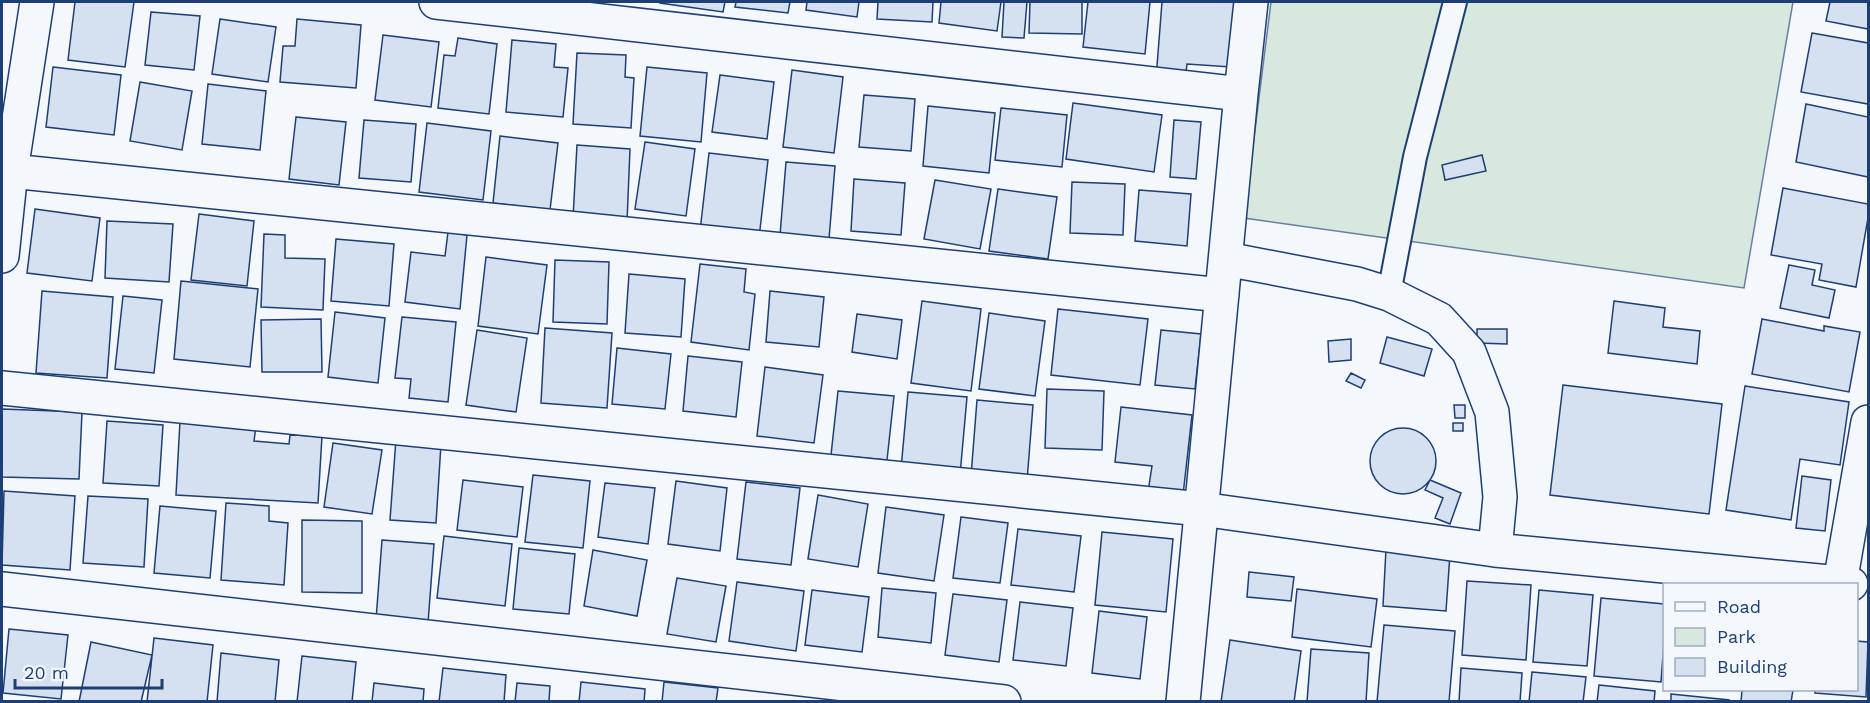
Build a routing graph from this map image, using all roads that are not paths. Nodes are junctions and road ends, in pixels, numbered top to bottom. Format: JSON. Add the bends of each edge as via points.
{"nodes":[{"id":1,"x":37,"y":2,"type":"edge"},
{"id":2,"x":435,"y":2,"type":"edge"},
{"id":3,"x":1251,"y":2,"type":"edge"},
{"id":4,"x":1455,"y":2,"type":"edge"},
{"id":5,"x":1241,"y":94,"type":"junction"},
{"id":6,"x":11,"y":171,"type":"junction"},
{"id":7,"x":2,"y":256,"type":"edge"},
{"id":8,"x":1226,"y":259,"type":"junction"},
{"id":9,"x":1389,"y":294,"type":"junction"},
{"id":10,"x":1222,"y":296,"type":"junction"},
{"id":11,"x":2,"y":388,"type":"edge"},
{"id":12,"x":1869,"y":422,"type":"edge"},
{"id":13,"x":1201,"y":509,"type":"junction"},
{"id":14,"x":1495,"y":550,"type":"junction"},
{"id":15,"x":1833,"y":583,"type":"edge"},
{"id":16,"x":1854,"y":583,"type":"edge"},
{"id":17,"x":2,"y":589,"type":"edge"},
{"id":18,"x":1004,"y":702,"type":"edge"},
{"id":19,"x":1183,"y":702,"type":"edge"}],
"edges":[{"from":1,"to":6,"type":"street"},
{"from":2,"to":5,"type":"street"},
{"from":3,"to":5,"type":"street"},
{"from":4,"to":9,"type":"lane","via":[[1415,157]]},
{"from":5,"to":8,"type":"street"},
{"from":6,"to":7,"type":"street"},
{"from":6,"to":10,"type":"street"},
{"from":8,"to":9,"type":"street"},
{"from":8,"to":10,"type":"street"},
{"from":9,"to":14,"type":"street","via":[[1439,319],[1468,352],[1492,412],[1500,497]]},
{"from":10,"to":13,"type":"street"},
{"from":11,"to":13,"type":"street"},
{"from":12,"to":16,"type":"street"},
{"from":13,"to":14,"type":"street"},
{"from":13,"to":19,"type":"street"},
{"from":14,"to":15,"type":"street"},
{"from":17,"to":18,"type":"street"}]}
